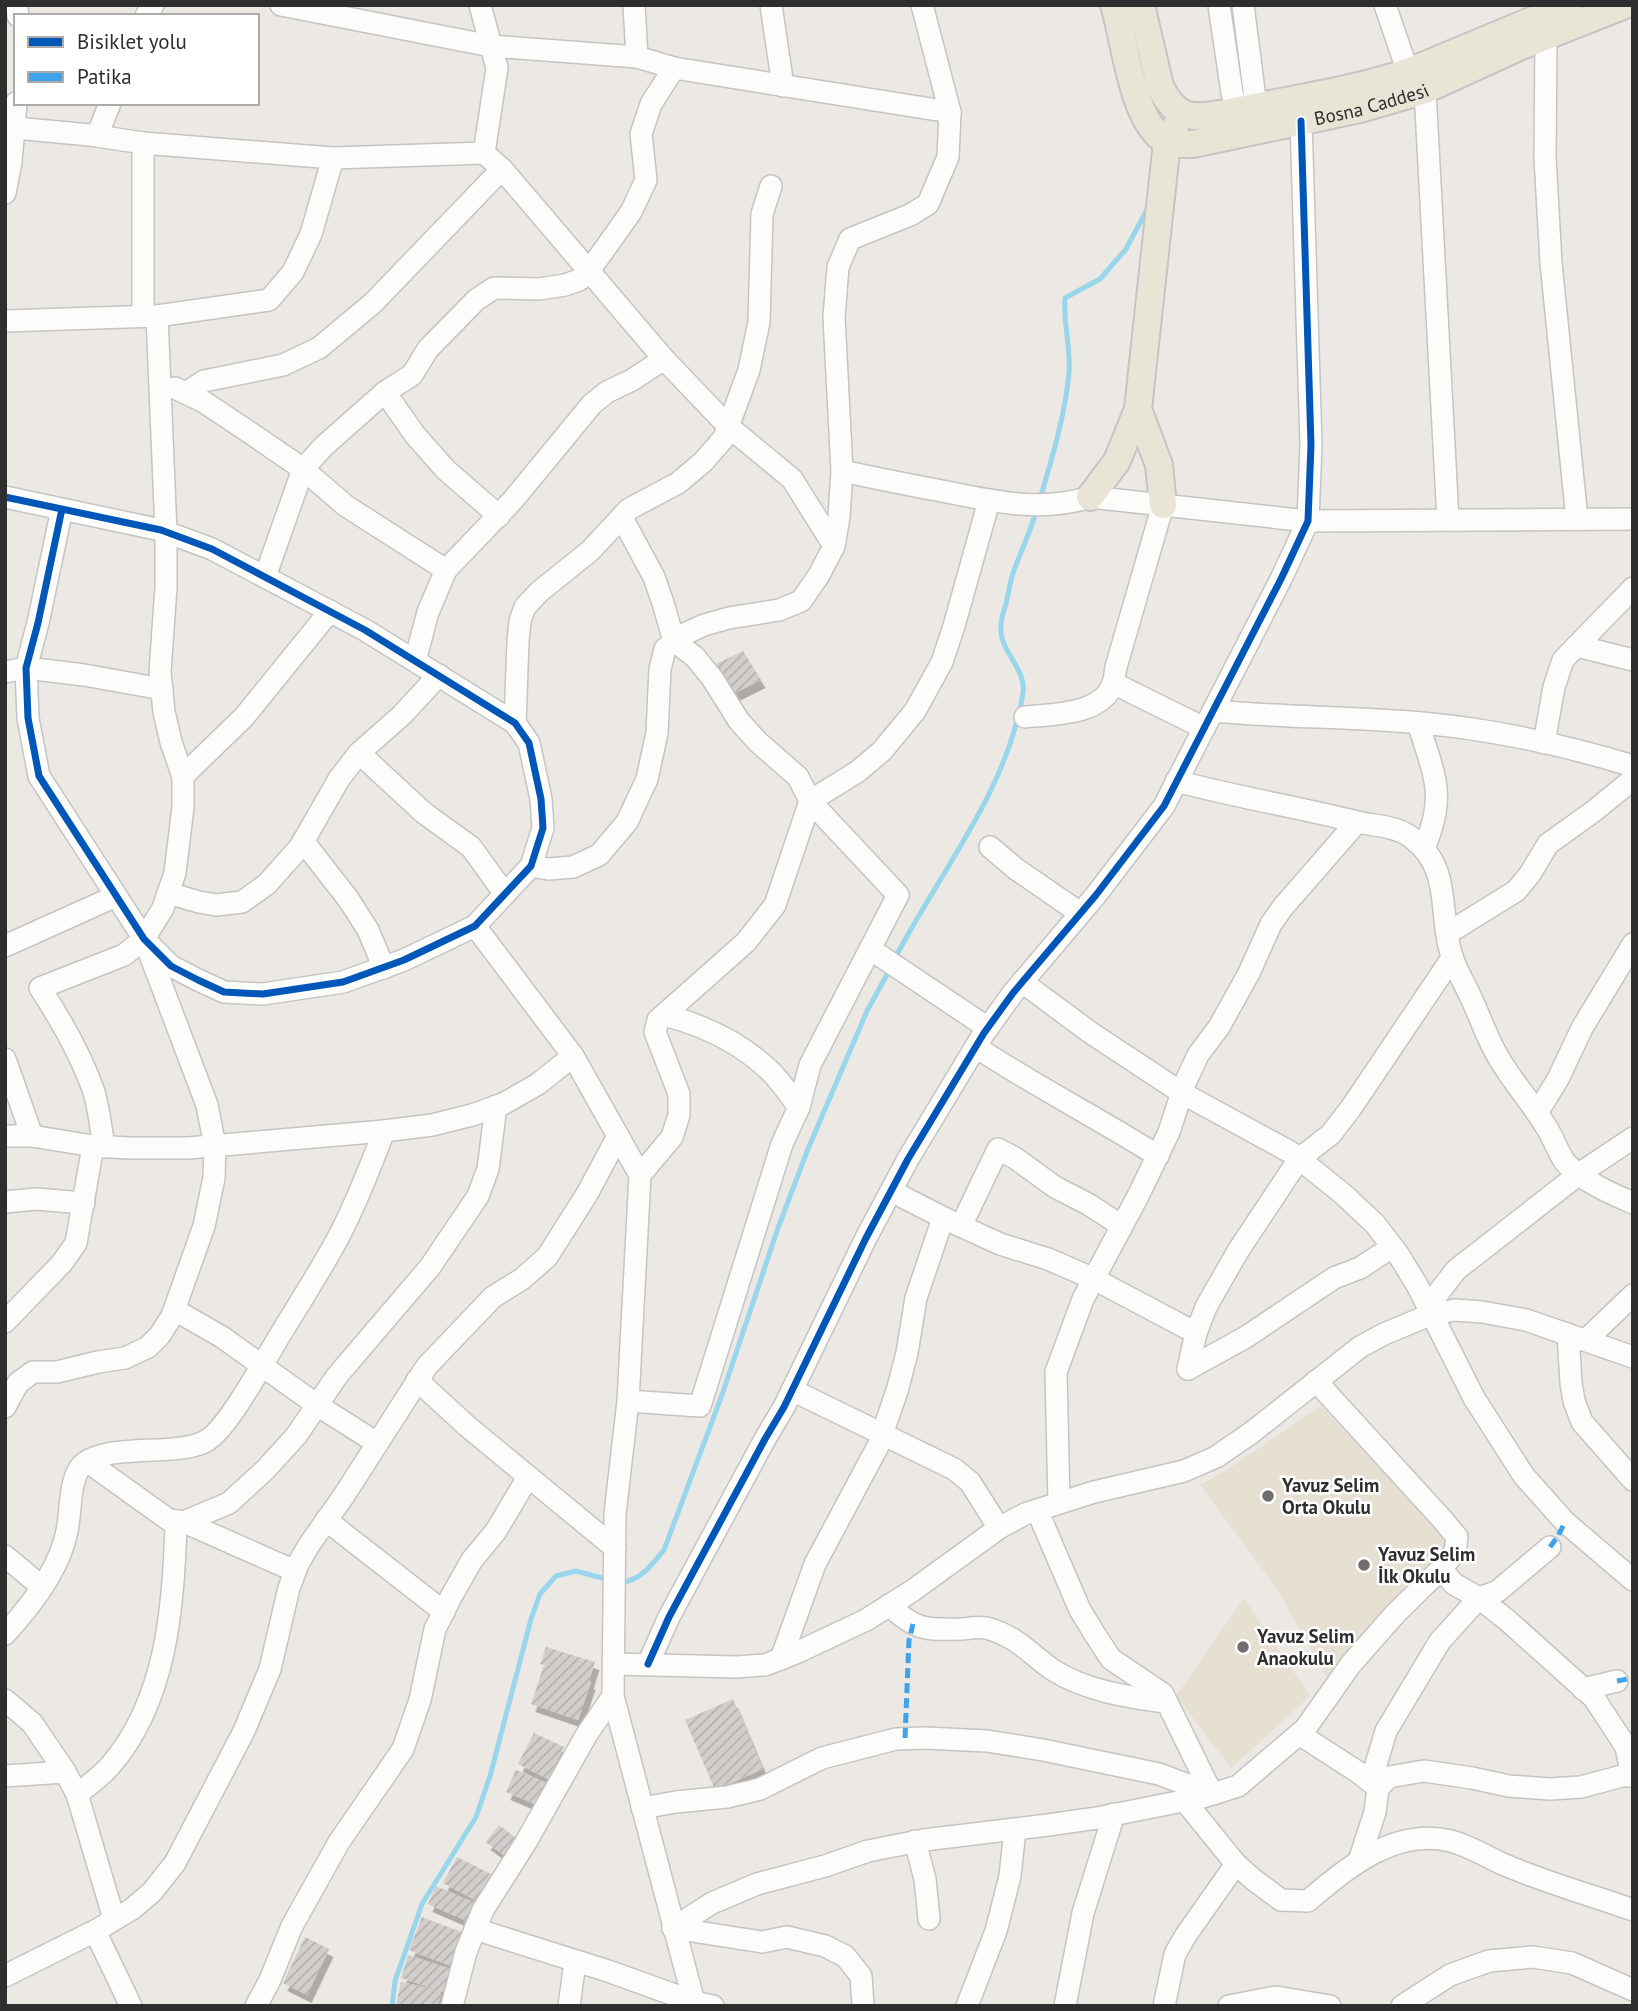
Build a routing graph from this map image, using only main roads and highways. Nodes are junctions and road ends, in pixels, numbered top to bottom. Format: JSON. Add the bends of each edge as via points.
{"nodes":[{"id":1,"x":1114,"y":5,"type":"edge"},
{"id":2,"x":1142,"y":5,"type":"edge"},
{"id":3,"x":1569,"y":5,"type":"edge"},
{"id":4,"x":1625,"y":5,"type":"edge"},
{"id":5,"x":1537,"y":20,"type":"edge"},
{"id":6,"x":1417,"y":81,"type":"junction"},
{"id":7,"x":1183,"y":113,"type":"junction"},
{"id":8,"x":1167,"y":142,"type":"junction"},
{"id":9,"x":1138,"y":409,"type":"junction"},
{"id":10,"x":1080,"y":500,"type":"road end"},
{"id":11,"x":1163,"y":505,"type":"road end"}],
"edges":[{"from":1,"to":8,"type":"main road","via":[[1135,94],[1149,125]]},
{"from":2,"to":7,"type":"main road","via":[[1160,86]]},
{"from":3,"to":5,"type":"main road","name":"Bosna Caddesi"},
{"from":4,"to":5,"type":"main road","name":"Bosna Caddesi"},
{"from":5,"to":6,"type":"main road","name":"Bosna Caddesi"},
{"from":6,"to":7,"type":"main road","name":"Bosna Caddesi","via":[[1206,115]]},
{"from":6,"to":8,"type":"main road","name":"Bosna Caddesi","via":[[1360,109],[1192,144]]},
{"from":7,"to":8,"type":"main road"},
{"from":8,"to":9,"type":"main road"},
{"from":9,"to":10,"type":"main road","via":[[1117,461]]},
{"from":9,"to":11,"type":"main road","via":[[1159,464]]}]}
